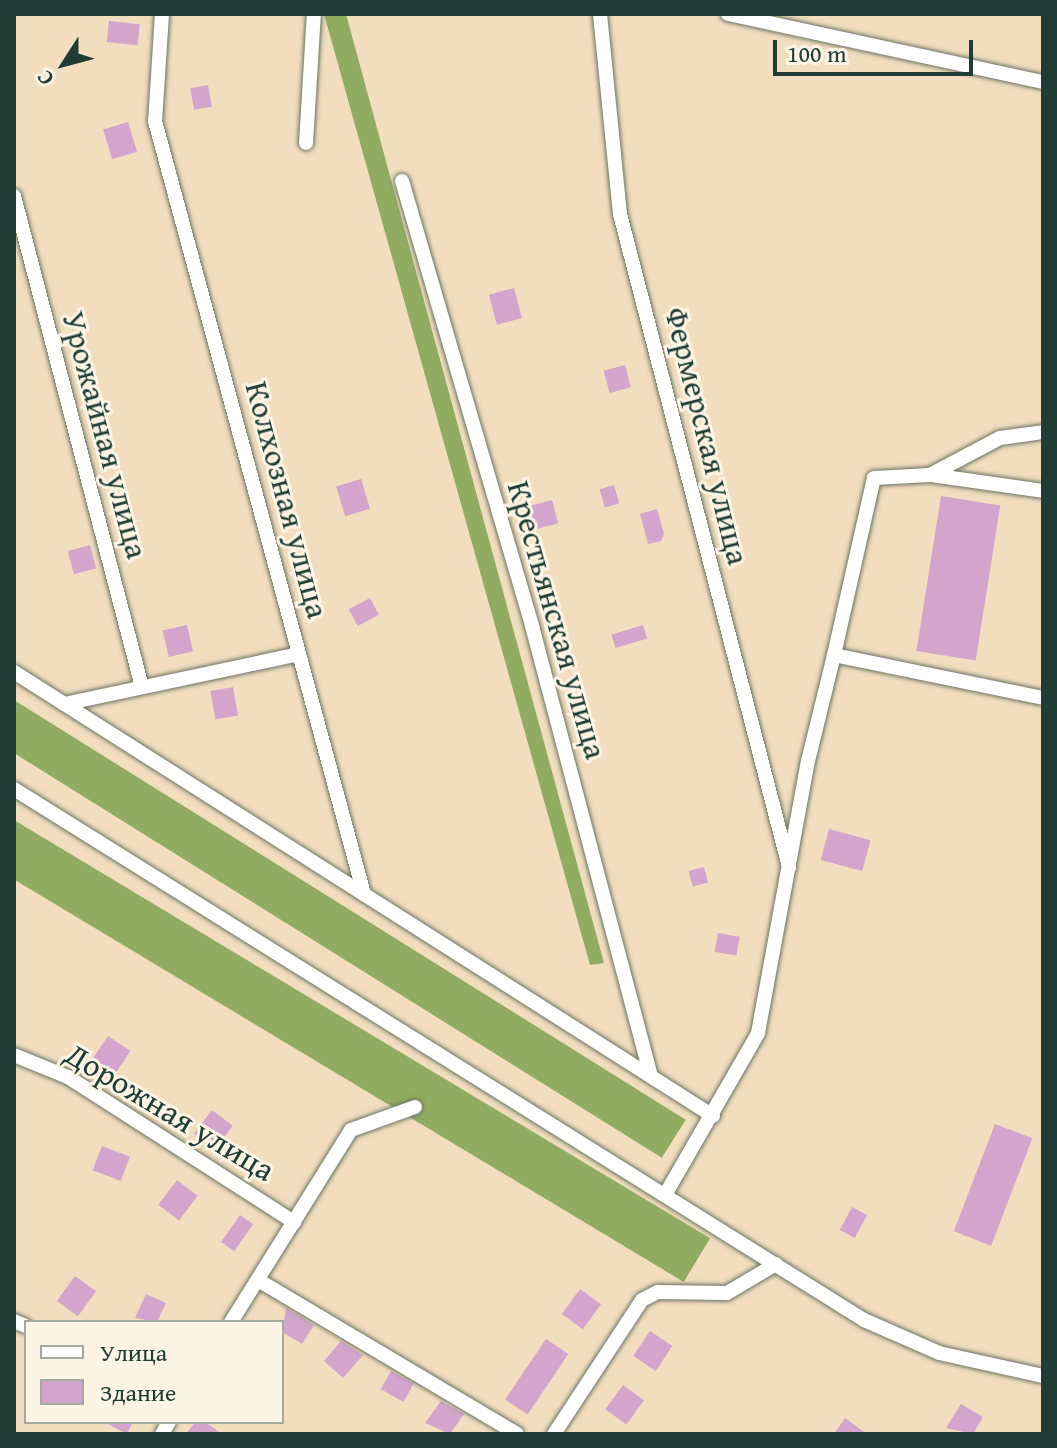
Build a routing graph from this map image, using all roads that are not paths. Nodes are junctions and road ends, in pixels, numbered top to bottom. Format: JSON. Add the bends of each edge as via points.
{"nodes":[{"id":1,"x":162,"y":14,"type":"edge"},
{"id":2,"x":314,"y":14,"type":"edge"},
{"id":3,"x":600,"y":14,"type":"edge"},
{"id":4,"x":728,"y":14,"type":"edge"},
{"id":5,"x":1043,"y":82,"type":"edge"},
{"id":6,"x":306,"y":143,"type":"dead end"},
{"id":7,"x":402,"y":181,"type":"dead end"},
{"id":8,"x":14,"y":196,"type":"edge"},
{"id":9,"x":1043,"y":432,"type":"edge"},
{"id":10,"x":930,"y":475,"type":"junction"},
{"id":11,"x":1043,"y":491,"type":"edge"},
{"id":12,"x":299,"y":654,"type":"junction"},
{"id":13,"x":834,"y":655,"type":"junction"},
{"id":14,"x":14,"y":672,"type":"edge"},
{"id":15,"x":142,"y":687,"type":"junction"},
{"id":16,"x":1043,"y":698,"type":"edge"},
{"id":17,"x":64,"y":704,"type":"junction"},
{"id":18,"x":14,"y":789,"type":"edge"},
{"id":19,"x":789,"y":867,"type":"junction"},
{"id":20,"x":364,"y":894,"type":"junction"},
{"id":21,"x":14,"y":1055,"type":"edge"},
{"id":22,"x":651,"y":1075,"type":"junction"},
{"id":23,"x":415,"y":1107,"type":"dead end"},
{"id":24,"x":713,"y":1116,"type":"junction"},
{"id":25,"x":665,"y":1195,"type":"junction"},
{"id":26,"x":294,"y":1222,"type":"junction"},
{"id":27,"x":776,"y":1264,"type":"junction"},
{"id":28,"x":258,"y":1280,"type":"junction"},
{"id":29,"x":232,"y":1320,"type":"edge"},
{"id":30,"x":1043,"y":1376,"type":"edge"},
{"id":31,"x":517,"y":1434,"type":"edge"},
{"id":32,"x":554,"y":1434,"type":"edge"}],
"edges":[{"from":1,"to":12,"type":"street","name":"Колхозная улица","via":[[155,121]]},
{"from":2,"to":6,"type":"street"},
{"from":3,"to":19,"type":"street","name":"Фермерская улица","via":[[620,214]]},
{"from":4,"to":5,"type":"street"},
{"from":7,"to":22,"type":"street","name":"Крестьянская улица","via":[[532,626]]},
{"from":8,"to":15,"type":"street","name":"Урожайная улица"},
{"from":9,"to":10,"type":"street","via":[[1000,438]]},
{"from":10,"to":11,"type":"street"},
{"from":10,"to":13,"type":"street","via":[[874,478]]},
{"from":12,"to":15,"type":"street"},
{"from":12,"to":20,"type":"street","name":"Колхозная улица"},
{"from":13,"to":16,"type":"street"},
{"from":13,"to":19,"type":"street"},
{"from":14,"to":17,"type":"street"},
{"from":15,"to":17,"type":"street"},
{"from":17,"to":20,"type":"street"},
{"from":18,"to":25,"type":"street"},
{"from":19,"to":24,"type":"street","via":[[758,1033]]},
{"from":20,"to":22,"type":"street"},
{"from":21,"to":26,"type":"street","name":"Дорожная улица","via":[[68,1077]]},
{"from":22,"to":24,"type":"street"},
{"from":23,"to":26,"type":"street","via":[[351,1130]]},
{"from":24,"to":25,"type":"street"},
{"from":25,"to":27,"type":"street"},
{"from":26,"to":28,"type":"street"},
{"from":27,"to":30,"type":"street","via":[[864,1320],[939,1353]]},
{"from":27,"to":32,"type":"street","via":[[727,1293],[658,1292],[642,1300]]},
{"from":28,"to":29,"type":"street"},
{"from":28,"to":31,"type":"street"}]}
